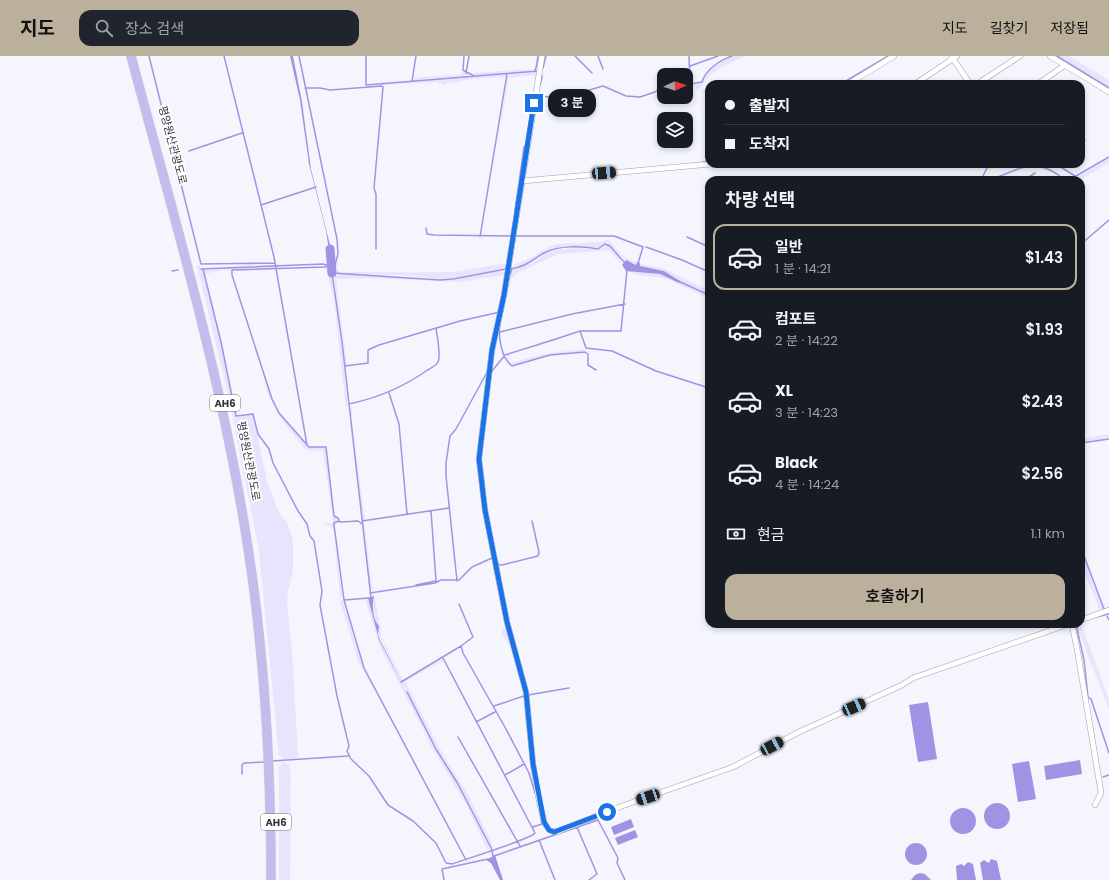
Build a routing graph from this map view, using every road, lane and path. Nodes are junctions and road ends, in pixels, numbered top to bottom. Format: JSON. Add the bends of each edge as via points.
{"nodes":[{"id":1,"x":131,"y":56,"type":"edge"},
{"id":2,"x":137,"y":56,"type":"edge"},
{"id":3,"x":542,"y":56,"type":"edge"},
{"id":4,"x":894,"y":56,"type":"edge"},
{"id":5,"x":1020,"y":56,"type":"edge"},
{"id":6,"x":1050,"y":56,"type":"edge"},
{"id":7,"x":954,"y":57,"type":"edge"},
{"id":8,"x":1065,"y":65,"type":"junction"},
{"id":9,"x":855,"y":80,"type":"edge"},
{"id":10,"x":920,"y":80,"type":"edge"},
{"id":11,"x":968,"y":80,"type":"edge"},
{"id":12,"x":982,"y":80,"type":"edge"},
{"id":13,"x":1044,"y":80,"type":"edge"},
{"id":14,"x":1109,"y":92,"type":"edge"},
{"id":15,"x":705,"y":165,"type":"edge"},
{"id":16,"x":522,"y":181,"type":"junction"},
{"id":17,"x":1109,"y":610,"type":"edge"},
{"id":18,"x":1085,"y":619,"type":"edge"},
{"id":19,"x":1058,"y":628,"type":"edge"},
{"id":20,"x":1071,"y":628,"type":"edge"},
{"id":21,"x":272,"y":761,"type":"junction"},
{"id":22,"x":1095,"y":805,"type":"dead end"},
{"id":23,"x":272,"y":880,"type":"edge"},
{"id":24,"x":277,"y":880,"type":"edge"}],
"edges":[{"from":1,"to":21,"type":"highway","via":[[209,348],[231,456],[254,588]]},
{"from":2,"to":21,"type":"highway","name":"평양원산관광도로","number":"AH6","via":[[214,348],[247,512],[265,639]]},
{"from":3,"to":16,"type":"street"},
{"from":4,"to":9,"type":"street"},
{"from":5,"to":12,"type":"street"},
{"from":6,"to":8,"type":"street"},
{"from":7,"to":10,"type":"street"},
{"from":7,"to":11,"type":"street"},
{"from":8,"to":13,"type":"street"},
{"from":8,"to":14,"type":"street"},
{"from":15,"to":16,"type":"street"},
{"from":16,"to":19,"type":"street","via":[[504,295],[492,350],[479,459],[485,510],[507,622],[526,692],[538,795],[544,822],[551,832],[564,830],[622,806],[733,767],[799,732],[927,672]]},
{"from":17,"to":18,"type":"street"},
{"from":20,"to":22,"type":"street","via":[[1078,654],[1100,786]]},
{"from":21,"to":23,"type":"highway"},
{"from":21,"to":24,"type":"highway","name":"평양원산관광도로","number":"AH6"}]}
